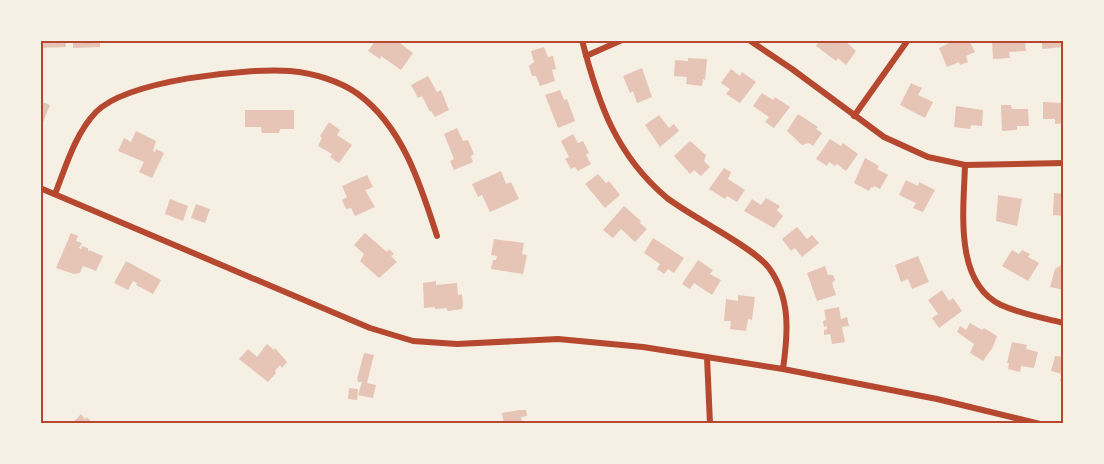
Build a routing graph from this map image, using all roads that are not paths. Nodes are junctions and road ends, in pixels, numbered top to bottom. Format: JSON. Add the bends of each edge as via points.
{"nodes":[{"id":1,"x":582,"y":40,"type":"edge"},
{"id":2,"x":622,"y":40,"type":"edge"},
{"id":3,"x":749,"y":40,"type":"edge"},
{"id":4,"x":908,"y":40,"type":"edge"},
{"id":5,"x":586,"y":56,"type":"junction"},
{"id":6,"x":854,"y":116,"type":"junction"},
{"id":7,"x":1064,"y":163,"type":"edge"},
{"id":8,"x":965,"y":165,"type":"junction"},
{"id":9,"x":40,"y":188,"type":"edge"},
{"id":10,"x":55,"y":194,"type":"junction"},
{"id":11,"x":437,"y":236,"type":"dead end"},
{"id":12,"x":1064,"y":323,"type":"edge"},
{"id":13,"x":707,"y":357,"type":"junction"},
{"id":14,"x":783,"y":369,"type":"junction"},
{"id":15,"x":710,"y":423,"type":"edge"},
{"id":16,"x":1040,"y":423,"type":"edge"}],
"edges":[{"from":1,"to":5,"type":"street"},
{"from":2,"to":5,"type":"street"},
{"from":3,"to":6,"type":"street"},
{"from":4,"to":6,"type":"street"},
{"from":5,"to":14,"type":"street","via":[[598,100],[634,164],[667,198],[768,266],[786,309],[788,336]]},
{"from":6,"to":8,"type":"street","via":[[884,137],[928,157]]},
{"from":7,"to":8,"type":"street"},
{"from":8,"to":12,"type":"street","via":[[963,239],[979,284],[1000,304]]},
{"from":9,"to":10,"type":"street"},
{"from":10,"to":11,"type":"street","via":[[85,126],[119,97],[202,76],[290,71],[340,84],[380,113],[414,172]]},
{"from":10,"to":13,"type":"street","via":[[370,328],[413,341],[457,345],[558,339]]},
{"from":13,"to":14,"type":"street"},
{"from":13,"to":15,"type":"street"},
{"from":14,"to":16,"type":"street"}]}
